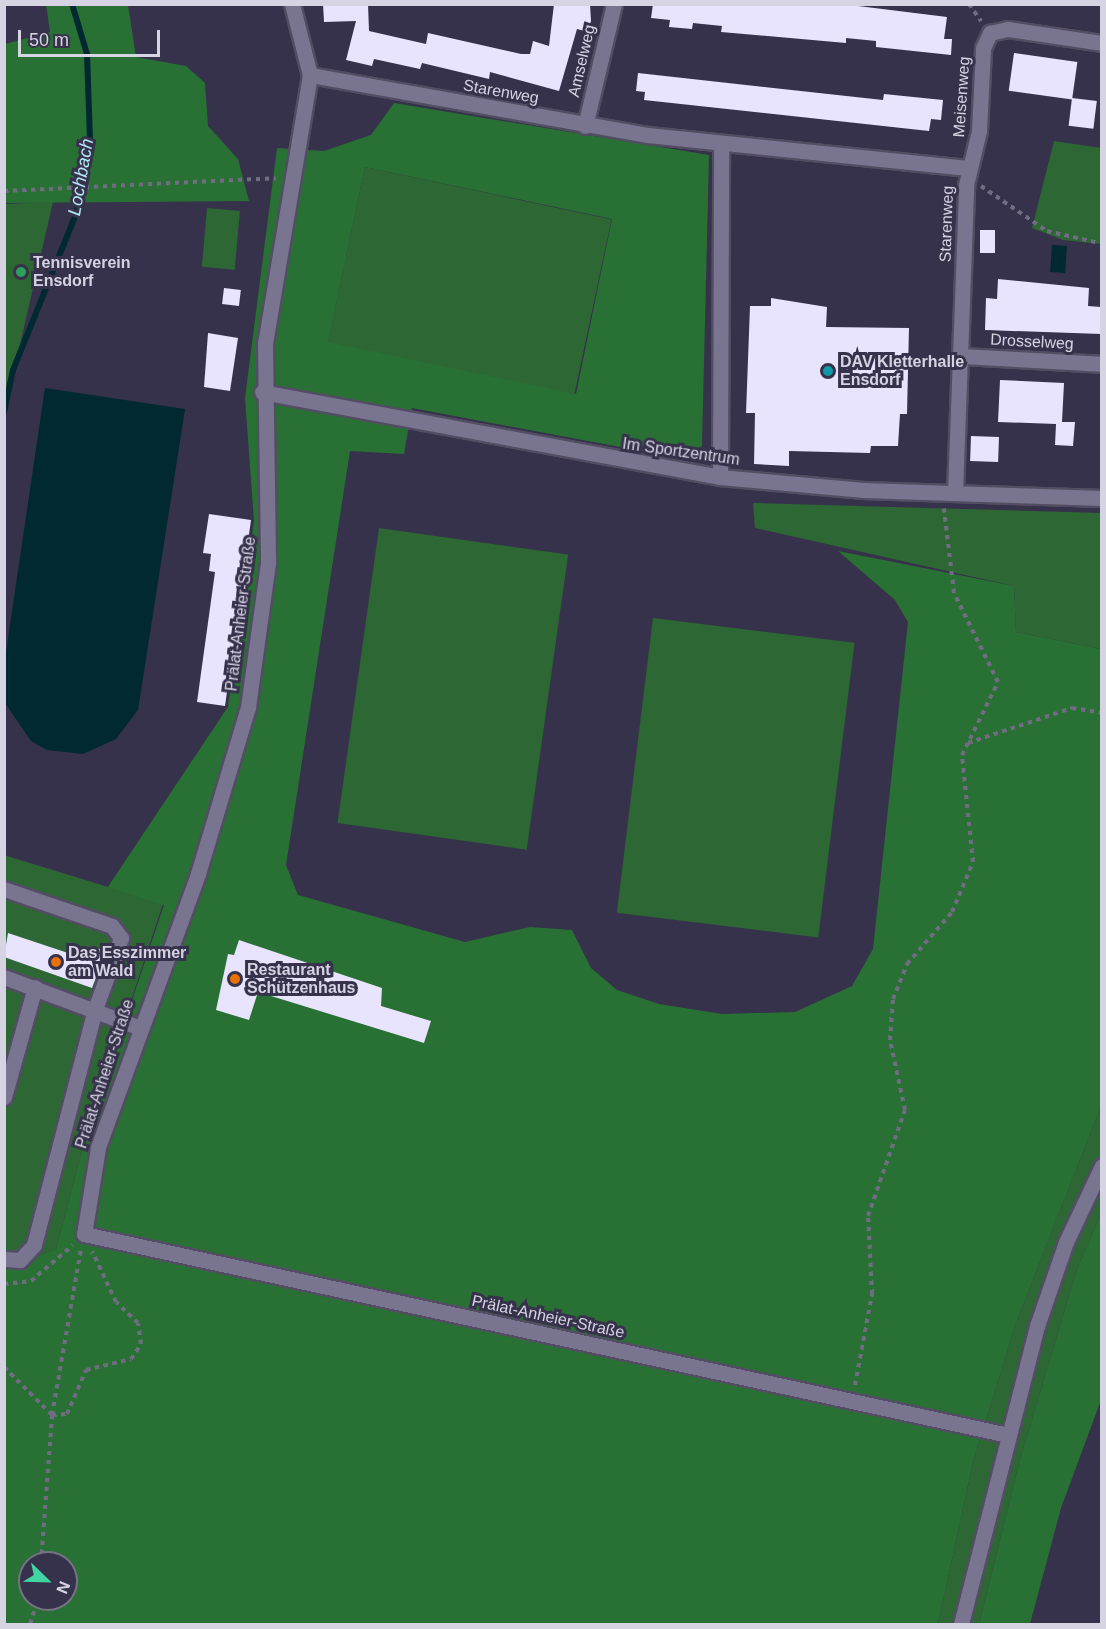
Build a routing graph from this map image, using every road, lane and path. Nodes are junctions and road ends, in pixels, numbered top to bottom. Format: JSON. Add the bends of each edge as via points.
{"nodes":[{"id":1,"x":292,"y":4,"type":"edge"},
{"id":2,"x":614,"y":4,"type":"edge"},
{"id":3,"x":1101,"y":44,"type":"edge"},
{"id":4,"x":310,"y":75,"type":"junction"},
{"id":5,"x":585,"y":126,"type":"junction"},
{"id":6,"x":721,"y":146,"type":"junction"},
{"id":7,"x":967,"y":174,"type":"junction"},
{"id":8,"x":292,"y":179,"type":"junction"},
{"id":9,"x":4,"y":191,"type":"edge"},
{"id":10,"x":1099,"y":243,"type":"dead end"},
{"id":11,"x":961,"y":356,"type":"junction"},
{"id":12,"x":1101,"y":364,"type":"edge"},
{"id":13,"x":262,"y":392,"type":"junction"},
{"id":14,"x":720,"y":477,"type":"junction"},
{"id":15,"x":949,"y":491,"type":"junction"},
{"id":16,"x":1101,"y":498,"type":"edge"},
{"id":17,"x":1101,"y":713,"type":"edge"},
{"id":18,"x":968,"y":743,"type":"junction"},
{"id":19,"x":4,"y":890,"type":"edge"},
{"id":20,"x":4,"y":977,"type":"edge"},
{"id":21,"x":35,"y":987,"type":"junction"},
{"id":22,"x":95,"y":1009,"type":"junction"},
{"id":23,"x":138,"y":1027,"type":"junction"},
{"id":24,"x":4,"y":1097,"type":"edge"},
{"id":25,"x":1101,"y":1166,"type":"edge"},
{"id":26,"x":84,"y":1234,"type":"junction"},
{"id":27,"x":4,"y":1259,"type":"edge"},
{"id":28,"x":4,"y":1284,"type":"edge"},
{"id":29,"x":4,"y":1367,"type":"edge"},
{"id":30,"x":850,"y":1401,"type":"junction"},
{"id":31,"x":52,"y":1415,"type":"junction"},
{"id":32,"x":1008,"y":1435,"type":"junction"},
{"id":33,"x":42,"y":1551,"type":"edge"},
{"id":34,"x":961,"y":1624,"type":"edge"}],
"edges":[{"from":1,"to":4,"type":"street","name":"Prälat-Anheier-Straße"},
{"from":2,"to":5,"type":"street","name":"Amselweg"},
{"from":3,"to":7,"type":"street","name":"Meisenweg","via":[[1008,29],[990,33],[983,48],[979,131]]},
{"from":4,"to":5,"type":"street","name":"Starenweg"},
{"from":4,"to":8,"type":"street","name":"Prälat-Anheier-Straße"},
{"from":5,"to":6,"type":"street","name":"Starenweg"},
{"from":6,"to":7,"type":"street","name":"Starenweg"},
{"from":6,"to":14,"type":"street"},
{"from":7,"to":10,"type":"path","via":[[1047,231]]},
{"from":7,"to":11,"type":"street","name":"Starenweg"},
{"from":8,"to":9,"type":"path","via":[[246,176]]},
{"from":8,"to":13,"type":"street","name":"Prälat-Anheier-Straße"},
{"from":11,"to":12,"type":"street","name":"Drosselweg"},
{"from":11,"to":15,"type":"street","name":"Starenweg"},
{"from":13,"to":14,"type":"street","name":"Im Sportzentrum"},
{"from":13,"to":23,"type":"street","name":"Prälat-Anheier-Straße","via":[[270,534],[248,707],[236,763],[181,925]]},
{"from":14,"to":15,"type":"street","name":"Im Sportzentrum"},
{"from":15,"to":16,"type":"street","name":"Im Sportzentrum"},
{"from":15,"to":18,"type":"path","via":[[954,593],[998,682]]},
{"from":17,"to":18,"type":"path","via":[[1072,708]]},
{"from":18,"to":30,"type":"path","via":[[962,755],[974,862],[952,912],[907,964],[893,999],[890,1040],[905,1110],[868,1216],[872,1293],[863,1363]]},
{"from":19,"to":22,"type":"street","via":[[118,930],[120,944]]},
{"from":20,"to":21,"type":"street"},
{"from":21,"to":22,"type":"street"},
{"from":21,"to":24,"type":"street"},
{"from":22,"to":23,"type":"street"},
{"from":22,"to":27,"type":"street","via":[[34,1245],[20,1260]]},
{"from":23,"to":26,"type":"street","name":"Prälat-Anheier-Straße","via":[[98,1148]]},
{"from":25,"to":32,"type":"street","via":[[1066,1242]]},
{"from":26,"to":28,"type":"path","via":[[31,1281]]},
{"from":26,"to":30,"type":"street","name":"Prälat-Anheier-Straße"},
{"from":26,"to":31,"type":"path"},
{"from":26,"to":31,"type":"path","via":[[116,1302],[138,1323],[141,1344],[131,1359],[86,1370],[67,1414]]},
{"from":29,"to":31,"type":"path"},
{"from":30,"to":32,"type":"street","name":"Prälat-Anheier-Straße"},
{"from":31,"to":33,"type":"path"},
{"from":32,"to":34,"type":"street"}]}
